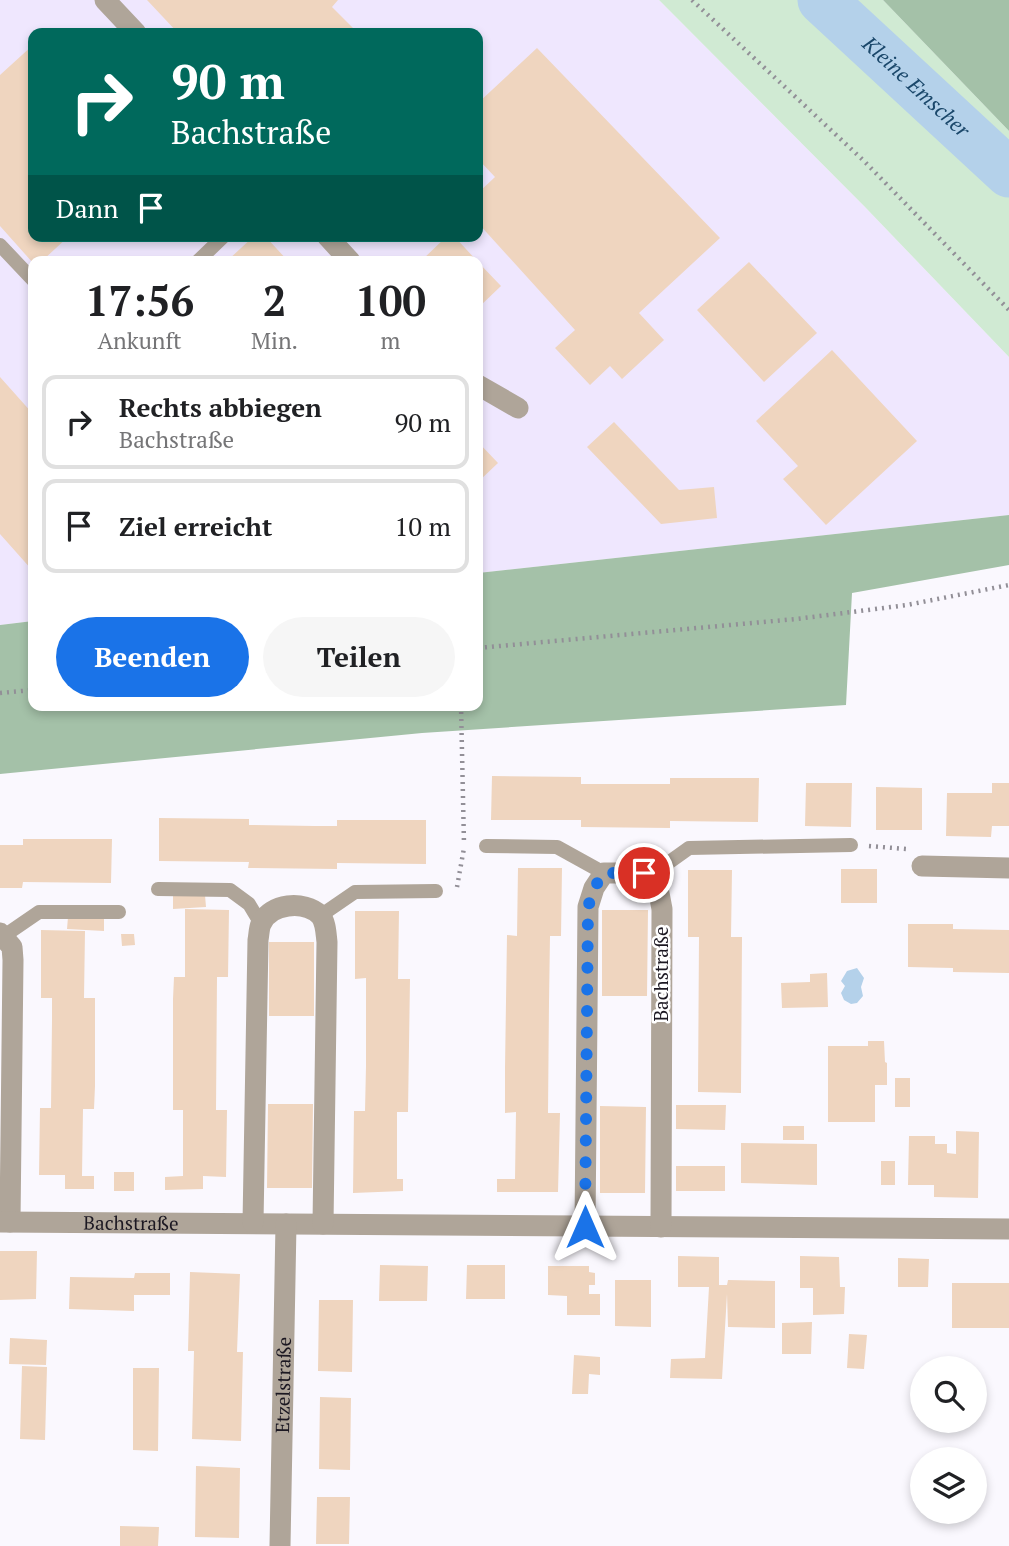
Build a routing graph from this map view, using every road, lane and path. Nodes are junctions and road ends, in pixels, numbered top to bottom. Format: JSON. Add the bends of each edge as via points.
{"nodes":[{"id":1,"x":105,"y":0,"type":"edge"},
{"id":2,"x":692,"y":0,"type":"edge"},
{"id":3,"x":131,"y":28,"type":"edge"},
{"id":4,"x":218,"y":242,"type":"edge"},
{"id":5,"x":333,"y":242,"type":"edge"},
{"id":6,"x":0,"y":245,"type":"edge"},
{"id":7,"x":203,"y":256,"type":"edge"},
{"id":8,"x":345,"y":256,"type":"edge"},
{"id":9,"x":28,"y":275,"type":"edge"},
{"id":10,"x":1009,"y":310,"type":"edge"},
{"id":11,"x":483,"y":388,"type":"edge"},
{"id":12,"x":519,"y":408,"type":"dead end"},
{"id":13,"x":1009,"y":585,"type":"edge"},
{"id":14,"x":483,"y":648,"type":"edge"},
{"id":15,"x":28,"y":690,"type":"edge"},
{"id":16,"x":0,"y":693,"type":"edge"},
{"id":17,"x":461,"y":711,"type":"edge"},
{"id":18,"x":851,"y":845,"type":"joint"},
{"id":19,"x":486,"y":846,"type":"joint"},
{"id":20,"x":464,"y":848,"type":"junction"},
{"id":21,"x":922,"y":866,"type":"joint"},
{"id":22,"x":1009,"y":868,"type":"edge"},
{"id":23,"x":604,"y":873,"type":"junction"},
{"id":24,"x":658,"y":888,"type":"junction"},
{"id":25,"x":158,"y":889,"type":"dead end"},
{"id":26,"x":436,"y":891,"type":"joint"},
{"id":27,"x":119,"y":912,"type":"dead end"},
{"id":28,"x":320,"y":916,"type":"junction"},
{"id":29,"x":261,"y":924,"type":"junction"},
{"id":30,"x":2,"y":935,"type":"edge"},
{"id":31,"x":5,"y":1222,"type":"edge"},
{"id":32,"x":253,"y":1223,"type":"junction"},
{"id":33,"x":286,"y":1224,"type":"junction"},
{"id":34,"x":323,"y":1224,"type":"junction"},
{"id":35,"x":585,"y":1227,"type":"junction"},
{"id":36,"x":661,"y":1227,"type":"junction"},
{"id":37,"x":1009,"y":1228,"type":"edge"},
{"id":38,"x":280,"y":1546,"type":"edge"}],
"edges":[{"from":1,"to":3,"type":"street"},
{"from":2,"to":10,"type":"path","via":[[864,161]]},
{"from":4,"to":7,"type":"lane"},
{"from":5,"to":8,"type":"street"},
{"from":6,"to":9,"type":"lane"},
{"from":11,"to":12,"type":"street"},
{"from":13,"to":14,"type":"path","via":[[907,605],[796,619]]},
{"from":15,"to":16,"type":"path"},
{"from":17,"to":20,"type":"path"},
{"from":18,"to":21,"type":"path","via":[[913,850]]},
{"from":18,"to":24,"type":"lane","via":[[689,848],[668,863]]},
{"from":19,"to":20,"type":"path"},
{"from":19,"to":23,"type":"lane","via":[[557,847]]},
{"from":20,"to":26,"type":"path","via":[[457,888]]},
{"from":21,"to":22,"type":"street"},
{"from":23,"to":24,"type":"street","via":[[644,873]]},
{"from":23,"to":35,"type":"street","via":[[588,907]]},
{"from":24,"to":36,"type":"street","name":"Bachstraße","via":[[662,909]]},
{"from":25,"to":29,"type":"lane","via":[[230,890],[249,904]]},
{"from":26,"to":28,"type":"lane","via":[[355,892]]},
{"from":27,"to":30,"type":"lane","via":[[39,912]]},
{"from":28,"to":29,"type":"street","via":[[304,907],[282,907]]},
{"from":28,"to":34,"type":"street","via":[[327,942]]},
{"from":29,"to":32,"type":"street"},
{"from":30,"to":31,"type":"street","name":"Bachstraße","via":[[12,947],[13,960]]},
{"from":31,"to":32,"type":"street","name":"Bachstraße"},
{"from":32,"to":33,"type":"street","name":"Bachstraße"},
{"from":33,"to":34,"type":"street","name":"Bachstraße"},
{"from":33,"to":38,"type":"street","name":"Etzelstraße"},
{"from":34,"to":35,"type":"street","name":"Bachstraße"},
{"from":35,"to":36,"type":"street","name":"Bachstraße"},
{"from":36,"to":37,"type":"street","name":"Bachstraße"}]}
